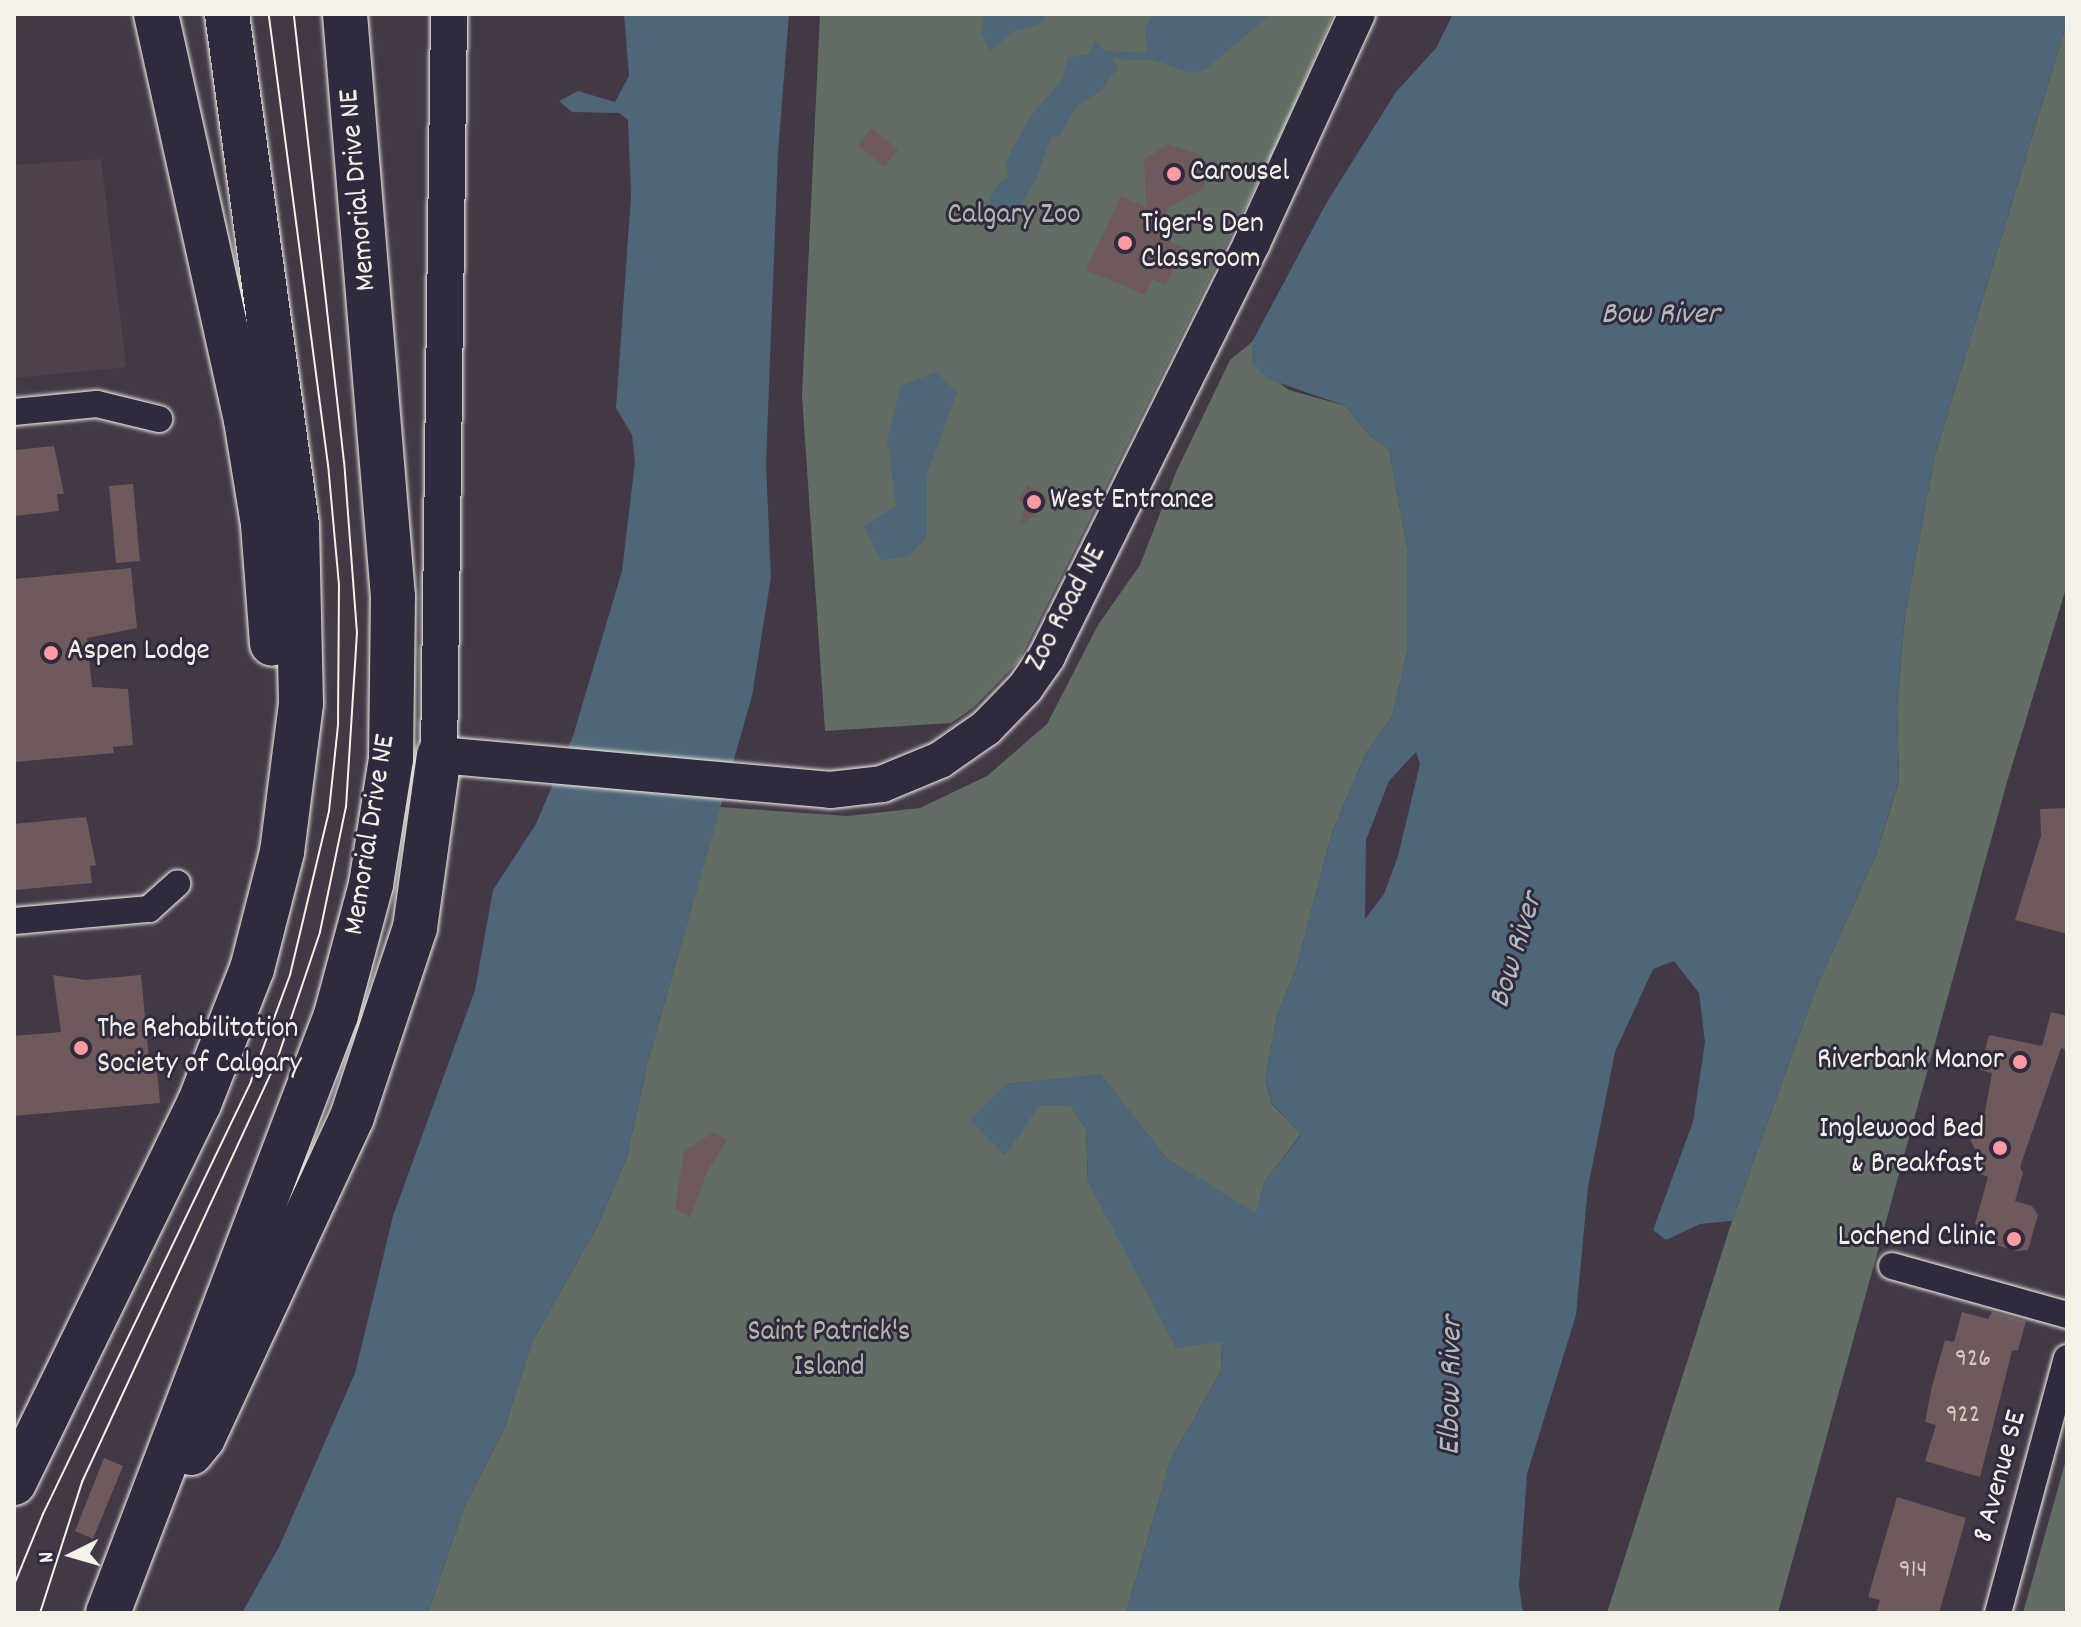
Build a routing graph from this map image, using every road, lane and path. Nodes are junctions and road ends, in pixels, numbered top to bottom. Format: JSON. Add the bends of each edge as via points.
{"nodes":[{"id":1,"x":156,"y":14,"type":"edge"},
{"id":2,"x":227,"y":14,"type":"edge"},
{"id":3,"x":345,"y":14,"type":"edge"},
{"id":4,"x":449,"y":14,"type":"edge"},
{"id":5,"x":1357,"y":14,"type":"edge"},
{"id":6,"x":14,"y":412,"type":"edge"},
{"id":7,"x":159,"y":419,"type":"dead end"},
{"id":8,"x":459,"y":757,"type":"junction"},
{"id":9,"x":282,"y":852,"type":"junction"},
{"id":10,"x":177,"y":884,"type":"dead end"},
{"id":11,"x":14,"y":921,"type":"edge"},
{"id":12,"x":1892,"y":1266,"type":"dead end"},
{"id":13,"x":2067,"y":1315,"type":"edge"},
{"id":14,"x":2067,"y":1358,"type":"edge"},
{"id":15,"x":16,"y":1472,"type":"edge"},
{"id":16,"x":148,"y":1504,"type":"junction"},
{"id":17,"x":108,"y":1613,"type":"edge"},
{"id":18,"x":1998,"y":1613,"type":"edge"}],
"edges":[{"from":1,"to":9,"type":"highway","via":[[246,420],[263,524],[273,672],[269,804]]},
{"from":2,"to":9,"type":"highway","via":[[297,525],[301,703]]},
{"from":3,"to":16,"type":"highway","name":"Memorial Drive NE","via":[[393,597],[391,759],[371,884],[336,1015]]},
{"from":4,"to":8,"type":"street","via":[[445,617]]},
{"from":5,"to":8,"type":"street","name":"Zoo Road NE","via":[[1252,243],[1047,656],[1025,688],[965,745],[914,773],[857,788]]},
{"from":6,"to":7,"type":"street","via":[[97,404]]},
{"from":8,"to":16,"type":"highway","via":[[415,928],[352,1117],[203,1438]]},
{"from":9,"to":15,"type":"highway","via":[[252,969],[199,1104]]},
{"from":10,"to":11,"type":"street","via":[[149,909]]},
{"from":12,"to":13,"type":"street"},
{"from":14,"to":18,"type":"street","name":"8 Avenue SE"},
{"from":16,"to":17,"type":"highway","name":"Memorial Drive NE"}]}
